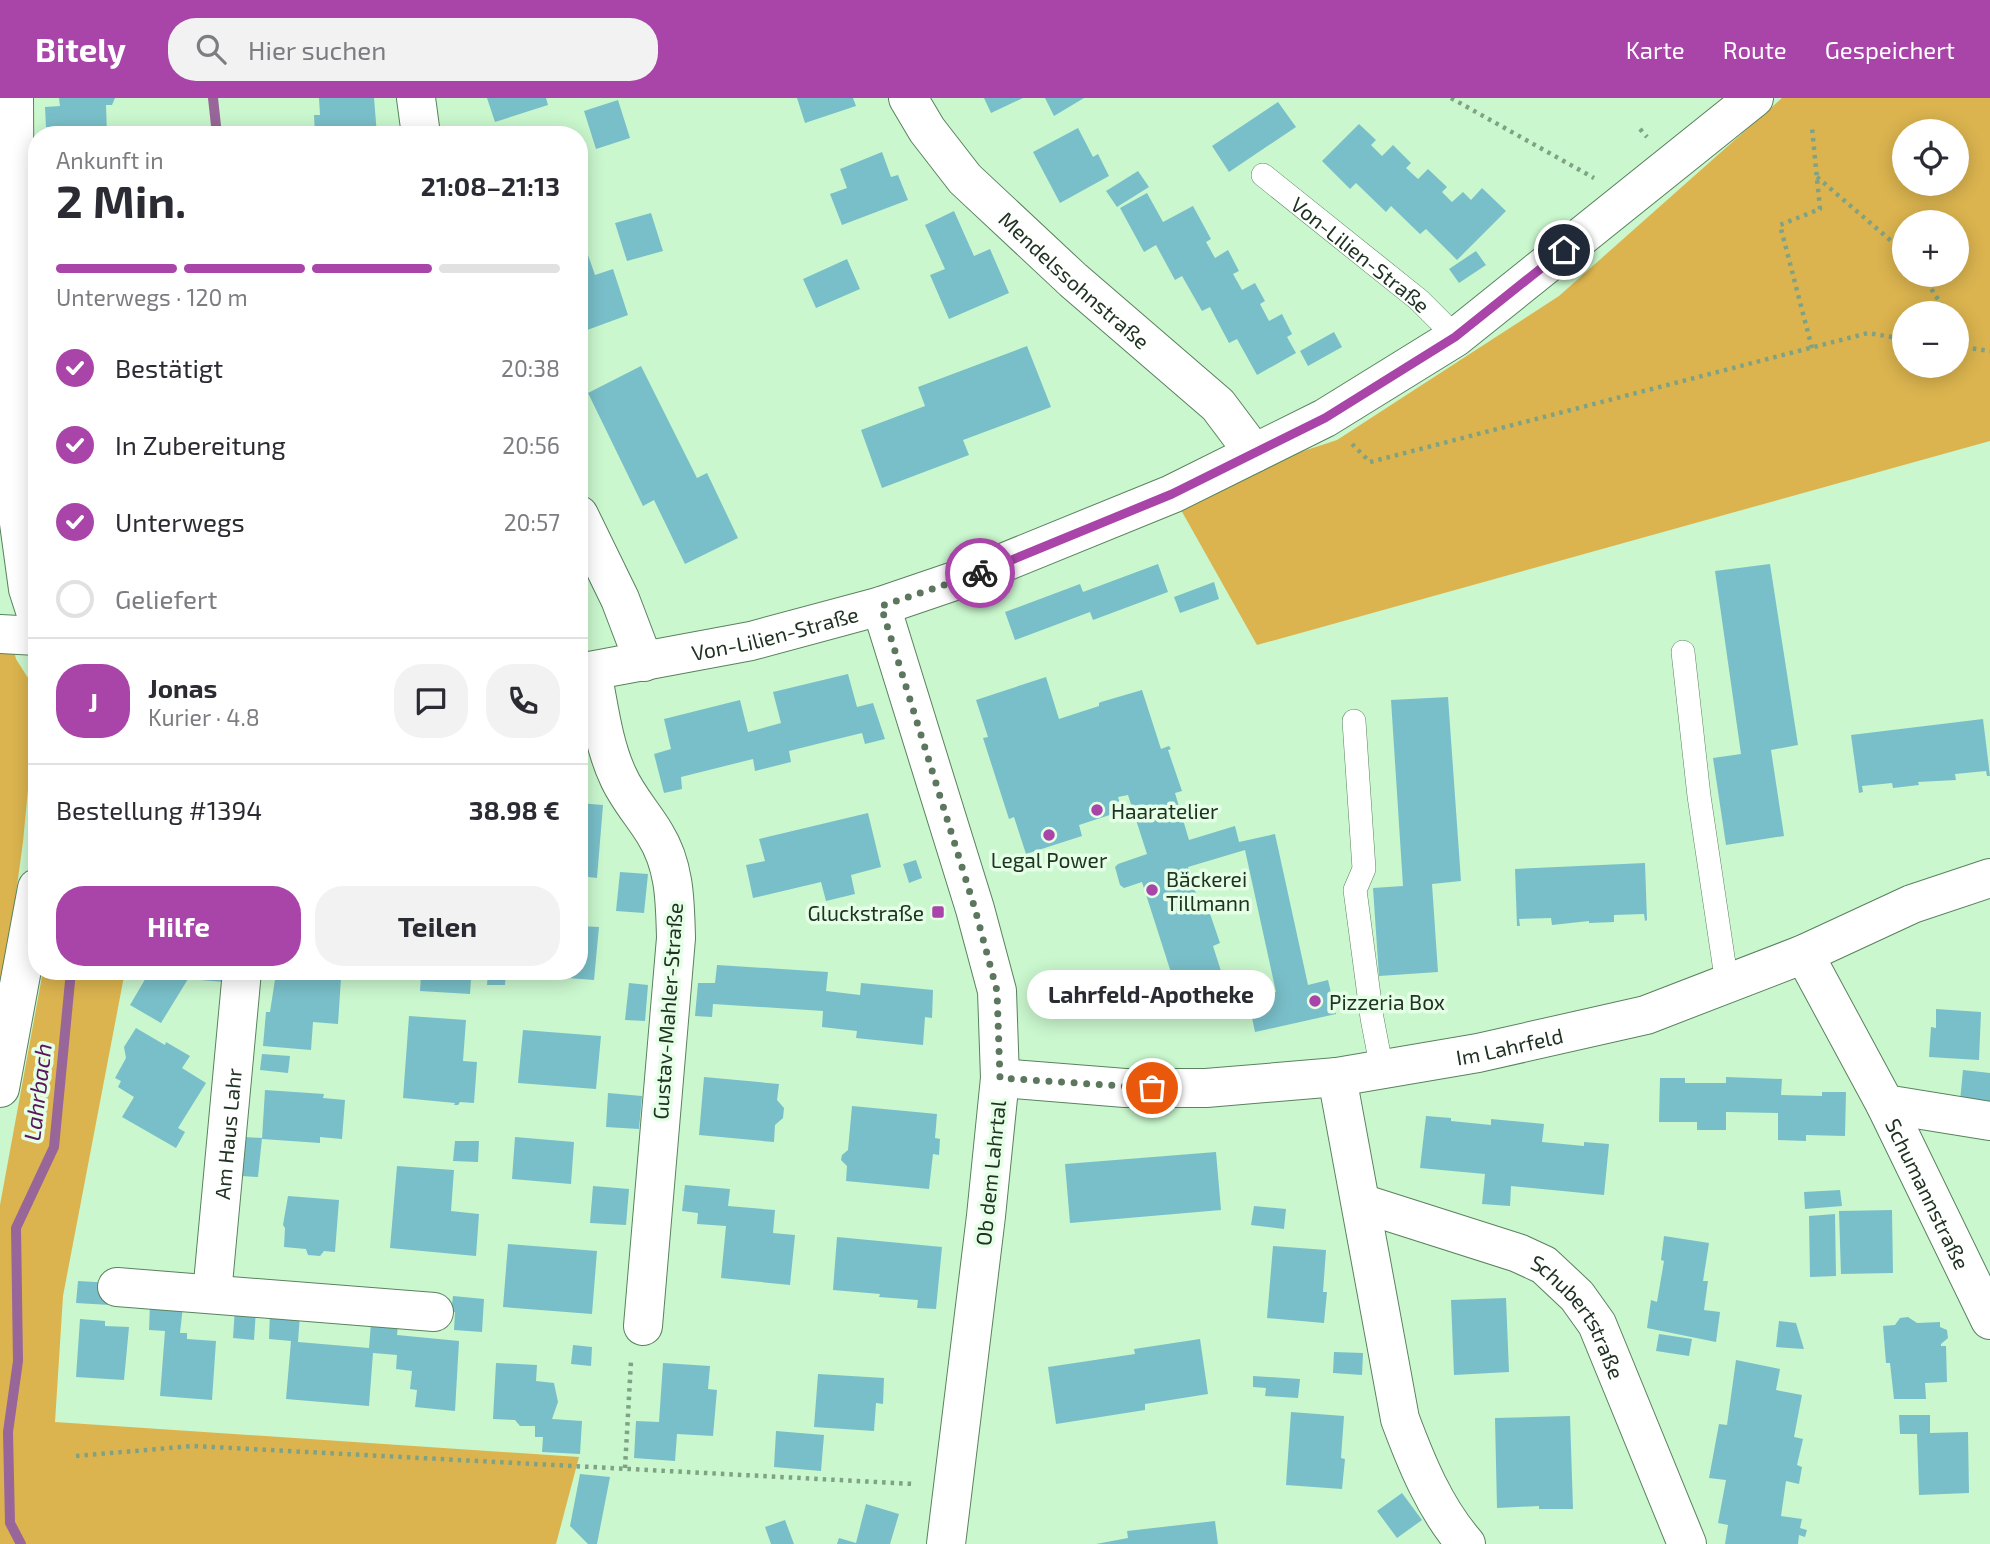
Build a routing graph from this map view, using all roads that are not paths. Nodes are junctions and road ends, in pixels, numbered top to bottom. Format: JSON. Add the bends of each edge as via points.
{"nodes":[{"id":1,"x":14,"y":98,"type":"edge"},
{"id":2,"x":416,"y":98,"type":"edge"},
{"id":3,"x":908,"y":98,"type":"edge"},
{"id":4,"x":1754,"y":98,"type":"edge"},
{"id":5,"x":420,"y":126,"type":"edge"},
{"id":6,"x":1263,"y":175,"type":"dead end"},
{"id":7,"x":1455,"y":337,"type":"junction"},
{"id":8,"x":1254,"y":453,"type":"junction"},
{"id":9,"x":588,"y":533,"type":"edge"},
{"id":10,"x":28,"y":589,"type":"edge"},
{"id":11,"x":881,"y":606,"type":"junction"},
{"id":12,"x":0,"y":634,"type":"edge"},
{"id":13,"x":28,"y":636,"type":"edge"},
{"id":14,"x":1683,"y":652,"type":"dead end"},
{"id":15,"x":644,"y":662,"type":"junction"},
{"id":16,"x":588,"y":672,"type":"edge"},
{"id":17,"x":588,"y":679,"type":"edge"},
{"id":18,"x":1354,"y":721,"type":"dead end"},
{"id":19,"x":1990,"y":878,"type":"edge"},
{"id":20,"x":28,"y":937,"type":"edge"},
{"id":21,"x":1804,"y":954,"type":"junction"},
{"id":22,"x":241,"y":980,"type":"edge"},
{"id":23,"x":1727,"y":984,"type":"junction"},
{"id":24,"x":1382,"y":1070,"type":"junction"},
{"id":25,"x":1338,"y":1077,"type":"junction"},
{"id":26,"x":1000,"y":1078,"type":"junction"},
{"id":27,"x":0,"y":1088,"type":"edge"},
{"id":28,"x":1885,"y":1104,"type":"junction"},
{"id":29,"x":1990,"y":1121,"type":"edge"},
{"id":30,"x":1361,"y":1203,"type":"junction"},
{"id":31,"x":117,"y":1287,"type":"dead end"},
{"id":32,"x":212,"y":1294,"type":"junction"},
{"id":33,"x":433,"y":1312,"type":"dead end"},
{"id":34,"x":1990,"y":1320,"type":"edge"},
{"id":35,"x":643,"y":1326,"type":"road end"},
{"id":36,"x":946,"y":1544,"type":"edge"},
{"id":37,"x":1466,"y":1544,"type":"edge"},
{"id":38,"x":1687,"y":1544,"type":"edge"}],
"edges":[{"from":1,"to":10,"type":"street","via":[[16,501]]},
{"from":2,"to":5,"type":"street"},
{"from":3,"to":8,"type":"street","name":"Mendelssohnstraße","via":[[965,179],[1217,405]]},
{"from":4,"to":7,"type":"street","name":"Von-Lilien-Straße"},
{"from":6,"to":7,"type":"lane","name":"Von-Lilien-Straße","via":[[1419,300]]},
{"from":7,"to":8,"type":"street","name":"Von-Lilien-Straße","via":[[1325,418]]},
{"from":8,"to":11,"type":"street","name":"Von-Lilien-Straße","via":[[1172,494],[978,573]]},
{"from":9,"to":15,"type":"street"},
{"from":11,"to":15,"type":"street","name":"Von-Lilien-Straße","via":[[751,641]]},
{"from":11,"to":26,"type":"street","name":"Ob dem Lahrtal","via":[[997,991]]},
{"from":12,"to":13,"type":"street"},
{"from":14,"to":23,"type":"lane"},
{"from":15,"to":16,"type":"street","name":"Von-Lilien-Straße"},
{"from":17,"to":35,"type":"street","name":"Gustav-Mahler-Straße","via":[[617,775],[656,835],[675,894],[676,938]]},
{"from":18,"to":24,"type":"lane","via":[[1364,869],[1355,890]]},
{"from":19,"to":21,"type":"street","name":"Im Lahrfeld","via":[[1912,904]]},
{"from":20,"to":27,"type":"street"},
{"from":21,"to":23,"type":"street","name":"Im Lahrfeld"},
{"from":21,"to":28,"type":"street","name":"Schumannstraße"},
{"from":22,"to":32,"type":"street","name":"Am Haus Lahr"},
{"from":23,"to":24,"type":"street","name":"Im Lahrfeld","via":[[1647,1016]]},
{"from":24,"to":25,"type":"street","name":"Im Lahrfeld"},
{"from":25,"to":26,"type":"street","name":"Im Lahrfeld","via":[[1206,1088],[1125,1088]]},
{"from":25,"to":30,"type":"street"},
{"from":26,"to":36,"type":"street","name":"Ob dem Lahrtal"},
{"from":28,"to":29,"type":"street","name":"Schumannstraße"},
{"from":28,"to":34,"type":"street","name":"Schumannstraße"},
{"from":30,"to":37,"type":"street","via":[[1400,1419],[1417,1463]]},
{"from":30,"to":38,"type":"street","name":"Schubertstraße","via":[[1518,1253],[1563,1280],[1597,1324]]},
{"from":31,"to":32,"type":"street"},
{"from":32,"to":33,"type":"street"}]}
